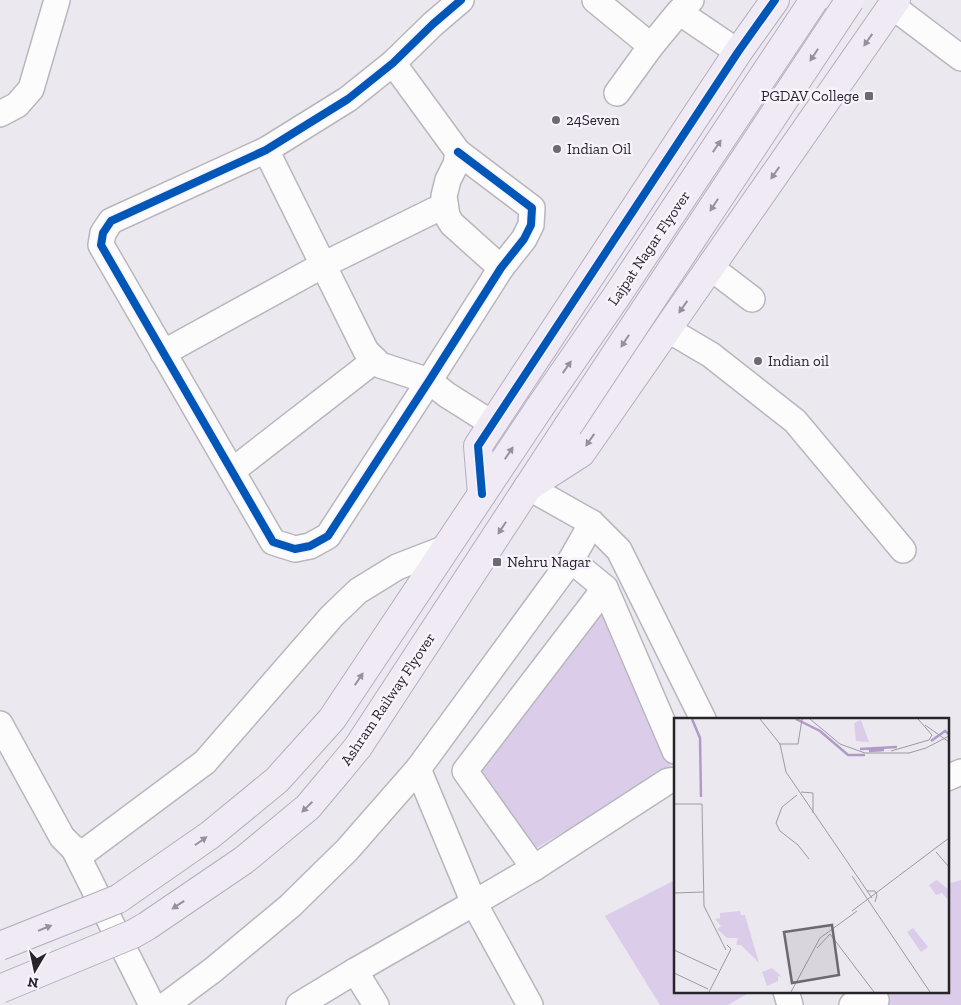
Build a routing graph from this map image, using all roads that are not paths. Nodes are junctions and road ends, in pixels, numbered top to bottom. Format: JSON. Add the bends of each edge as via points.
{"nodes":[{"id":1,"x":57,"y":0,"type":"edge"},
{"id":2,"x":461,"y":0,"type":"edge"},
{"id":3,"x":595,"y":0,"type":"edge"},
{"id":4,"x":775,"y":0,"type":"edge"},
{"id":5,"x":814,"y":0,"type":"edge"},
{"id":6,"x":850,"y":0,"type":"edge"},
{"id":7,"x":894,"y":3,"type":"edge"},
{"id":8,"x":685,"y":6,"type":"edge"},
{"id":9,"x":651,"y":46,"type":"junction"},
{"id":10,"x":738,"y":52,"type":"junction"},
{"id":11,"x":961,"y":58,"type":"edge"},
{"id":12,"x":393,"y":63,"type":"junction"},
{"id":13,"x":617,"y":93,"type":"dead end"},
{"id":14,"x":0,"y":114,"type":"edge"},
{"id":15,"x":266,"y":150,"type":"junction"},
{"id":16,"x":458,"y":152,"type":"junction"},
{"id":17,"x":445,"y":205,"type":"junction"},
{"id":18,"x":323,"y":265,"type":"junction"},
{"id":19,"x":710,"y":267,"type":"junction"},
{"id":20,"x":501,"y":268,"type":"junction"},
{"id":21,"x":752,"y":299,"type":"dead end"},
{"id":22,"x":667,"y":329,"type":"junction"},
{"id":23,"x":163,"y":352,"type":"junction"},
{"id":24,"x":375,"y":360,"type":"junction"},
{"id":25,"x":429,"y":381,"type":"junction"},
{"id":26,"x":493,"y":424,"type":"junction"},
{"id":27,"x":232,"y":472,"type":"junction"},
{"id":28,"x":528,"y":487,"type":"junction"},
{"id":29,"x":482,"y":494,"type":"junction"},
{"id":30,"x":592,"y":523,"type":"junction"},
{"id":31,"x":446,"y":548,"type":"junction"},
{"id":32,"x":903,"y":550,"type":"dead end"},
{"id":33,"x":570,"y":560,"type":"junction"},
{"id":34,"x":605,"y":588,"type":"junction"},
{"id":35,"x":703,"y":718,"type":"edge"},
{"id":36,"x":0,"y":724,"type":"edge"},
{"id":37,"x":674,"y":749,"type":"edge"},
{"id":38,"x":418,"y":769,"type":"junction"},
{"id":39,"x":961,"y":772,"type":"edge"},
{"id":40,"x":948,"y":778,"type":"edge"},
{"id":41,"x":674,"y":780,"type":"edge"},
{"id":42,"x":74,"y":849,"type":"junction"},
{"id":43,"x":534,"y":868,"type":"junction"},
{"id":44,"x":474,"y":903,"type":"junction"},
{"id":45,"x":0,"y":946,"type":"edge"},
{"id":46,"x":354,"y":971,"type":"junction"},
{"id":47,"x":0,"y":989,"type":"edge"},
{"id":48,"x":786,"y":992,"type":"edge"},
{"id":49,"x":876,"y":1000,"type":"dead end"},
{"id":50,"x":152,"y":1005,"type":"edge"},
{"id":51,"x":166,"y":1005,"type":"edge"},
{"id":52,"x":300,"y":1005,"type":"edge"},
{"id":53,"x":376,"y":1005,"type":"edge"},
{"id":54,"x":530,"y":1005,"type":"edge"},
{"id":55,"x":790,"y":1005,"type":"edge"},
{"id":56,"x":852,"y":1005,"type":"edge"}],
"edges":[{"from":1,"to":14,"type":"street","via":[[31,89],[17,105]]},
{"from":2,"to":12,"type":"street"},
{"from":3,"to":9,"type":"street"},
{"from":4,"to":10,"type":"main road"},
{"from":29,"to":5,"type":"main road","name":"Lajpat Nagar Flyover","one_way":true,"bridge":true},
{"from":6,"to":28,"type":"main road","name":"Lajpat Nagar Flyover","one_way":true,"bridge":true},
{"from":7,"to":11,"type":"street"},
{"from":7,"to":19,"type":"main road","one_way":true},
{"from":8,"to":9,"type":"street"},
{"from":8,"to":10,"type":"street"},
{"from":9,"to":13,"type":"street"},
{"from":10,"to":26,"type":"main road"},
{"from":12,"to":15,"type":"street","via":[[348,98]]},
{"from":12,"to":16,"type":"street"},
{"from":15,"to":18,"type":"street"},
{"from":15,"to":23,"type":"street","via":[[111,221],[103,233],[101,245]]},
{"from":16,"to":17,"type":"street","via":[[444,196]]},
{"from":16,"to":20,"type":"street","via":[[532,208],[531,225],[524,239]]},
{"from":17,"to":18,"type":"street"},
{"from":17,"to":20,"type":"street","via":[[452,224]]},
{"from":18,"to":23,"type":"street"},
{"from":18,"to":24,"type":"street","via":[[366,352]]},
{"from":19,"to":21,"type":"street"},
{"from":19,"to":22,"type":"main road","one_way":true},
{"from":20,"to":25,"type":"street"},
{"from":22,"to":28,"type":"main road","one_way":true,"via":[[581,453]]},
{"from":22,"to":32,"type":"street","via":[[710,355],[795,421]]},
{"from":23,"to":27,"type":"street"},
{"from":24,"to":25,"type":"street","via":[[380,365]]},
{"from":24,"to":27,"type":"street"},
{"from":25,"to":26,"type":"street"},
{"from":25,"to":27,"type":"street","via":[[328,536],[310,546],[295,549],[273,542]]},
{"from":26,"to":29,"type":"main road","via":[[478,446]]},
{"from":28,"to":30,"type":"street"},
{"from":28,"to":47,"type":"main road","name":"Ashram Railway Flyover","one_way":true,"bridge":true,"via":[[358,747],[308,807],[244,860],[147,926]]},
{"from":29,"to":31,"type":"main road","name":"Lajpat Nagar Flyover"},
{"from":30,"to":33,"type":"street"},
{"from":30,"to":35,"type":"street","via":[[619,550]]},
{"from":31,"to":42,"type":"street","via":[[397,567],[358,591],[332,616],[206,762],[87,850]]},
{"from":45,"to":31,"type":"main road","one_way":true,"bridge":true,"via":[[118,899],[210,835],[277,780],[332,719]]},
{"from":33,"to":34,"type":"street"},
{"from":33,"to":38,"type":"street"},
{"from":34,"to":37,"type":"street"},
{"from":34,"to":43,"type":"street","via":[[465,771]]},
{"from":36,"to":42,"type":"street","via":[[62,836]]},
{"from":38,"to":44,"type":"street"},
{"from":38,"to":51,"type":"street","via":[[347,850],[290,906]]},
{"from":39,"to":40,"type":"street"},
{"from":41,"to":43,"type":"street"},
{"from":42,"to":50,"type":"street"},
{"from":43,"to":44,"type":"street"},
{"from":44,"to":46,"type":"street"},
{"from":44,"to":54,"type":"street"},
{"from":46,"to":52,"type":"street"},
{"from":46,"to":53,"type":"street"},
{"from":48,"to":55,"type":"street"},
{"from":49,"to":56,"type":"street"}]}
